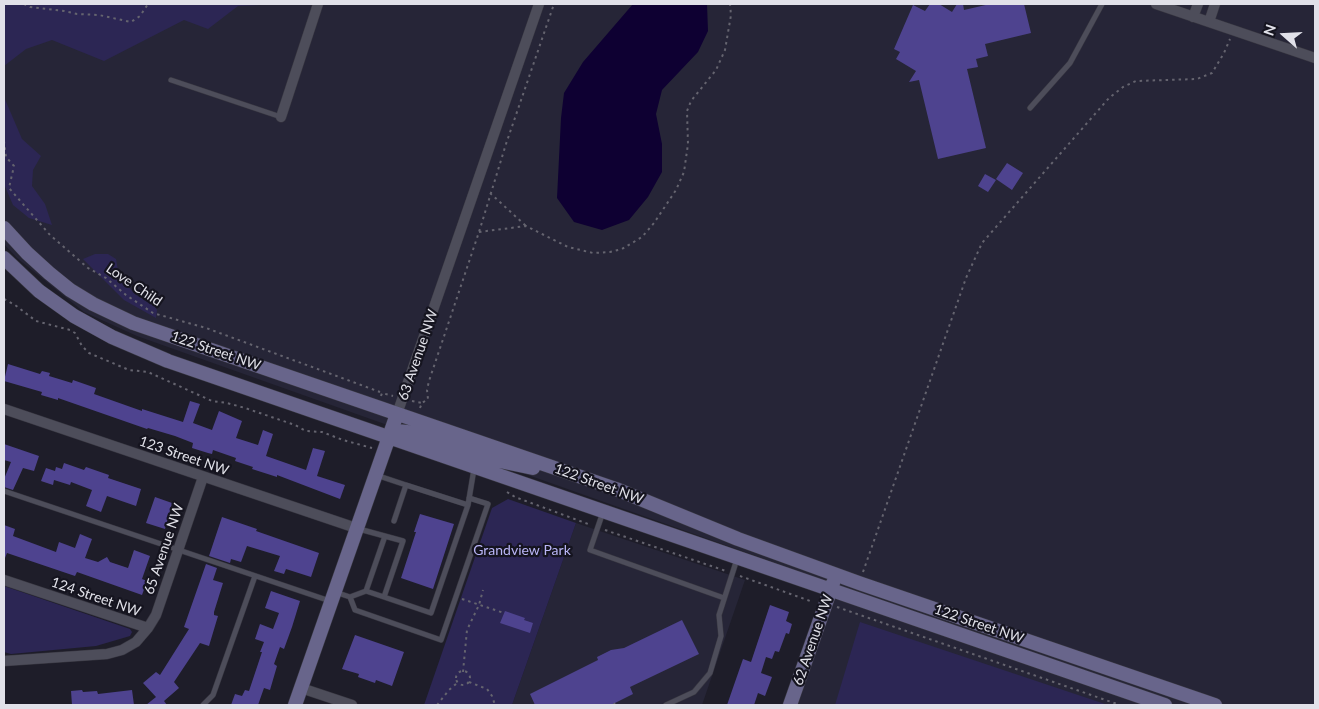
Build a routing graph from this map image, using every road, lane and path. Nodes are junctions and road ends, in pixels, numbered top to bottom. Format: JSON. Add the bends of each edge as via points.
{"nodes":[{"id":1,"x":24,"y":4,"type":"edge"},
{"id":2,"x":148,"y":4,"type":"edge"},
{"id":3,"x":318,"y":4,"type":"edge"},
{"id":4,"x":539,"y":4,"type":"edge"},
{"id":5,"x":554,"y":4,"type":"edge"},
{"id":6,"x":730,"y":4,"type":"edge"},
{"id":7,"x":1102,"y":4,"type":"edge"},
{"id":8,"x":1156,"y":4,"type":"edge"},
{"id":9,"x":1198,"y":4,"type":"edge"},
{"id":10,"x":1215,"y":4,"type":"edge"},
{"id":11,"x":1193,"y":17,"type":"junction"},
{"id":12,"x":1209,"y":22,"type":"junction"},
{"id":13,"x":1233,"y":30,"type":"junction"},
{"id":14,"x":1315,"y":58,"type":"edge"},
{"id":15,"x":171,"y":80,"type":"dead end"},
{"id":16,"x":1030,"y":108,"type":"dead end"},
{"id":17,"x":281,"y":117,"type":"joint"},
{"id":18,"x":4,"y":141,"type":"edge"},
{"id":19,"x":490,"y":193,"type":"junction"},
{"id":20,"x":526,"y":226,"type":"junction"},
{"id":21,"x":4,"y":228,"type":"edge"},
{"id":22,"x":479,"y":232,"type":"junction"},
{"id":23,"x":4,"y":258,"type":"edge"},
{"id":24,"x":4,"y":299,"type":"edge"},
{"id":25,"x":380,"y":392,"type":"dead end"},
{"id":26,"x":422,"y":403,"type":"dead end"},
{"id":27,"x":4,"y":409,"type":"edge"},
{"id":28,"x":398,"y":414,"type":"junction"},
{"id":29,"x":389,"y":437,"type":"junction"},
{"id":30,"x":369,"y":447,"type":"dead end"},
{"id":31,"x":474,"y":466,"type":"junction"},
{"id":32,"x":375,"y":474,"type":"junction"},
{"id":33,"x":575,"y":475,"type":"junction"},
{"id":34,"x":203,"y":477,"type":"junction"},
{"id":35,"x":406,"y":485,"type":"junction"},
{"id":36,"x":4,"y":491,"type":"edge"},
{"id":37,"x":507,"y":491,"type":"dead end"},
{"id":38,"x":470,"y":498,"type":"junction"},
{"id":39,"x":468,"y":505,"type":"junction"},
{"id":40,"x":604,"y":511,"type":"junction"},
{"id":41,"x":394,"y":521,"type":"dead end"},
{"id":42,"x":598,"y":527,"type":"junction"},
{"id":43,"x":356,"y":528,"type":"junction"},
{"id":44,"x":385,"y":536,"type":"junction"},
{"id":45,"x":178,"y":550,"type":"junction"},
{"id":46,"x":737,"y":558,"type":"junction"},
{"id":47,"x":732,"y":573,"type":"junction"},
{"id":48,"x":836,"y":575,"type":"junction"},
{"id":49,"x":255,"y":576,"type":"junction"},
{"id":50,"x":4,"y":580,"type":"edge"},
{"id":51,"x":859,"y":584,"type":"junction"},
{"id":52,"x":483,"y":590,"type":"dead end"},
{"id":53,"x":366,"y":591,"type":"junction"},
{"id":54,"x":830,"y":591,"type":"junction"},
{"id":55,"x":333,"y":596,"type":"junction"},
{"id":56,"x":350,"y":597,"type":"junction"},
{"id":57,"x":384,"y":597,"type":"junction"},
{"id":58,"x":460,"y":598,"type":"dead end"},
{"id":59,"x":724,"y":598,"type":"junction"},
{"id":60,"x":816,"y":602,"type":"dead end"},
{"id":61,"x":479,"y":604,"type":"junction"},
{"id":62,"x":840,"y":608,"type":"dead end"},
{"id":63,"x":504,"y":613,"type":"dead end"},
{"id":64,"x":148,"y":628,"type":"junction"},
{"id":65,"x":4,"y":662,"type":"edge"},
{"id":66,"x":463,"y":672,"type":"junction"},
{"id":67,"x":468,"y":682,"type":"junction"},
{"id":68,"x":458,"y":683,"type":"junction"},
{"id":69,"x":301,"y":688,"type":"junction"},
{"id":70,"x":203,"y":705,"type":"edge"},
{"id":71,"x":295,"y":705,"type":"edge"},
{"id":72,"x":352,"y":705,"type":"edge"},
{"id":73,"x":437,"y":705,"type":"edge"},
{"id":74,"x":495,"y":705,"type":"edge"},
{"id":75,"x":666,"y":705,"type":"edge"},
{"id":76,"x":790,"y":705,"type":"edge"},
{"id":77,"x":1120,"y":705,"type":"edge"},
{"id":78,"x":1165,"y":705,"type":"edge"},
{"id":79,"x":1215,"y":705,"type":"edge"}],
"edges":[{"from":1,"to":2,"type":"path","via":[[131,22]]},
{"from":3,"to":17,"type":"street"},
{"from":4,"to":28,"type":"street","name":"63 Avenue NW"},
{"from":5,"to":19,"type":"path"},
{"from":6,"to":20,"type":"path","via":[[725,50],[716,70],[691,101],[687,111],[688,144],[684,172],[676,190],[648,231],[622,249],[593,253],[568,247]]},
{"from":7,"to":16,"type":"lane","via":[[1070,63]]},
{"from":8,"to":11,"type":"street"},
{"from":9,"to":11,"type":"street"},
{"from":10,"to":12,"type":"street"},
{"from":11,"to":12,"type":"street"},
{"from":12,"to":13,"type":"street"},
{"from":13,"to":14,"type":"street"},
{"from":13,"to":51,"type":"path","via":[[1212,73],[1198,79],[1136,81],[1110,98],[982,243],[966,278]]},
{"from":15,"to":17,"type":"lane"},
{"from":18,"to":25,"type":"path","name":"Love Child","via":[[6,157],[14,166],[9,188],[50,235],[126,295],[153,313],[206,328]]},
{"from":19,"to":20,"type":"path"},
{"from":19,"to":22,"type":"path"},
{"from":20,"to":22,"type":"path"},
{"from":21,"to":28,"type":"main road","name":"122 Street NW","via":[[49,273],[104,310]]},
{"from":22,"to":26,"type":"path","via":[[429,381],[428,399]]},
{"from":23,"to":29,"type":"main road","name":"122 Street NW","via":[[39,291],[112,337],[168,361]]},
{"from":24,"to":30,"type":"path","via":[[36,321],[70,330],[88,353],[128,370],[148,372],[212,401],[236,405],[306,431],[322,432]]},
{"from":27,"to":34,"type":"street","name":"123 Street NW"},
{"from":28,"to":29,"type":"main road","name":"63 Avenue NW"},
{"from":28,"to":33,"type":"main road","name":"122 Street NW"},
{"from":29,"to":31,"type":"main road","name":"122 Street NW"},
{"from":29,"to":32,"type":"main road","name":"63 Avenue NW"},
{"from":29,"to":33,"type":"main road","via":[[396,431],[407,432],[495,460]]},
{"from":31,"to":38,"type":"lane"},
{"from":31,"to":40,"type":"main road","name":"122 Street NW"},
{"from":32,"to":35,"type":"lane"},
{"from":32,"to":43,"type":"main road","name":"63 Avenue NW"},
{"from":33,"to":48,"type":"main road","name":"122 Street NW"},
{"from":34,"to":43,"type":"street","name":"123 Street NW"},
{"from":34,"to":45,"type":"street","name":"65 Avenue NW"},
{"from":35,"to":39,"type":"lane"},
{"from":35,"to":41,"type":"lane"},
{"from":36,"to":45,"type":"lane"},
{"from":37,"to":42,"type":"path","via":[[515,497]]},
{"from":38,"to":39,"type":"lane"},
{"from":38,"to":56,"type":"lane","via":[[488,504],[441,640],[355,610]]},
{"from":39,"to":57,"type":"lane","via":[[431,612]]},
{"from":40,"to":42,"type":"lane"},
{"from":40,"to":46,"type":"main road","name":"122 Street NW"},
{"from":42,"to":47,"type":"path"},
{"from":42,"to":59,"type":"lane","via":[[590,550]]},
{"from":43,"to":44,"type":"lane"},
{"from":43,"to":55,"type":"main road","name":"63 Avenue NW"},
{"from":44,"to":53,"type":"lane"},
{"from":44,"to":57,"type":"lane","via":[[403,541]]},
{"from":45,"to":49,"type":"lane"},
{"from":45,"to":64,"type":"street","name":"65 Avenue NW","via":[[156,615]]},
{"from":46,"to":47,"type":"lane"},
{"from":46,"to":54,"type":"main road","name":"122 Street NW"},
{"from":47,"to":59,"type":"lane"},
{"from":47,"to":60,"type":"path"},
{"from":48,"to":51,"type":"main road","name":"122 Street NW"},
{"from":48,"to":54,"type":"main road","name":"62 Avenue NW"},
{"from":49,"to":55,"type":"lane"},
{"from":49,"to":70,"type":"lane","via":[[213,695]]},
{"from":50,"to":64,"type":"street","name":"124 Street NW"},
{"from":51,"to":79,"type":"main road","name":"122 Street NW"},
{"from":52,"to":61,"type":"path"},
{"from":53,"to":56,"type":"lane"},
{"from":53,"to":57,"type":"lane"},
{"from":54,"to":76,"type":"main road","name":"62 Avenue NW"},
{"from":54,"to":78,"type":"main road","name":"122 Street NW"},
{"from":55,"to":56,"type":"lane"},
{"from":55,"to":69,"type":"main road","name":"63 Avenue NW"},
{"from":58,"to":61,"type":"path"},
{"from":59,"to":75,"type":"lane","via":[[718,615],[721,636],[710,673],[694,692]]},
{"from":61,"to":63,"type":"path"},
{"from":61,"to":66,"type":"path","via":[[467,630]]},
{"from":62,"to":77,"type":"path"},
{"from":64,"to":65,"type":"street","name":"124 Street NW","via":[[130,646],[114,653]]},
{"from":66,"to":67,"type":"path","via":[[469,675]]},
{"from":66,"to":68,"type":"path","via":[[457,675]]},
{"from":67,"to":68,"type":"path"},
{"from":67,"to":74,"type":"path","via":[[487,689]]},
{"from":68,"to":73,"type":"path"},
{"from":69,"to":71,"type":"main road","name":"63 Avenue NW"},
{"from":69,"to":72,"type":"street"}]}
